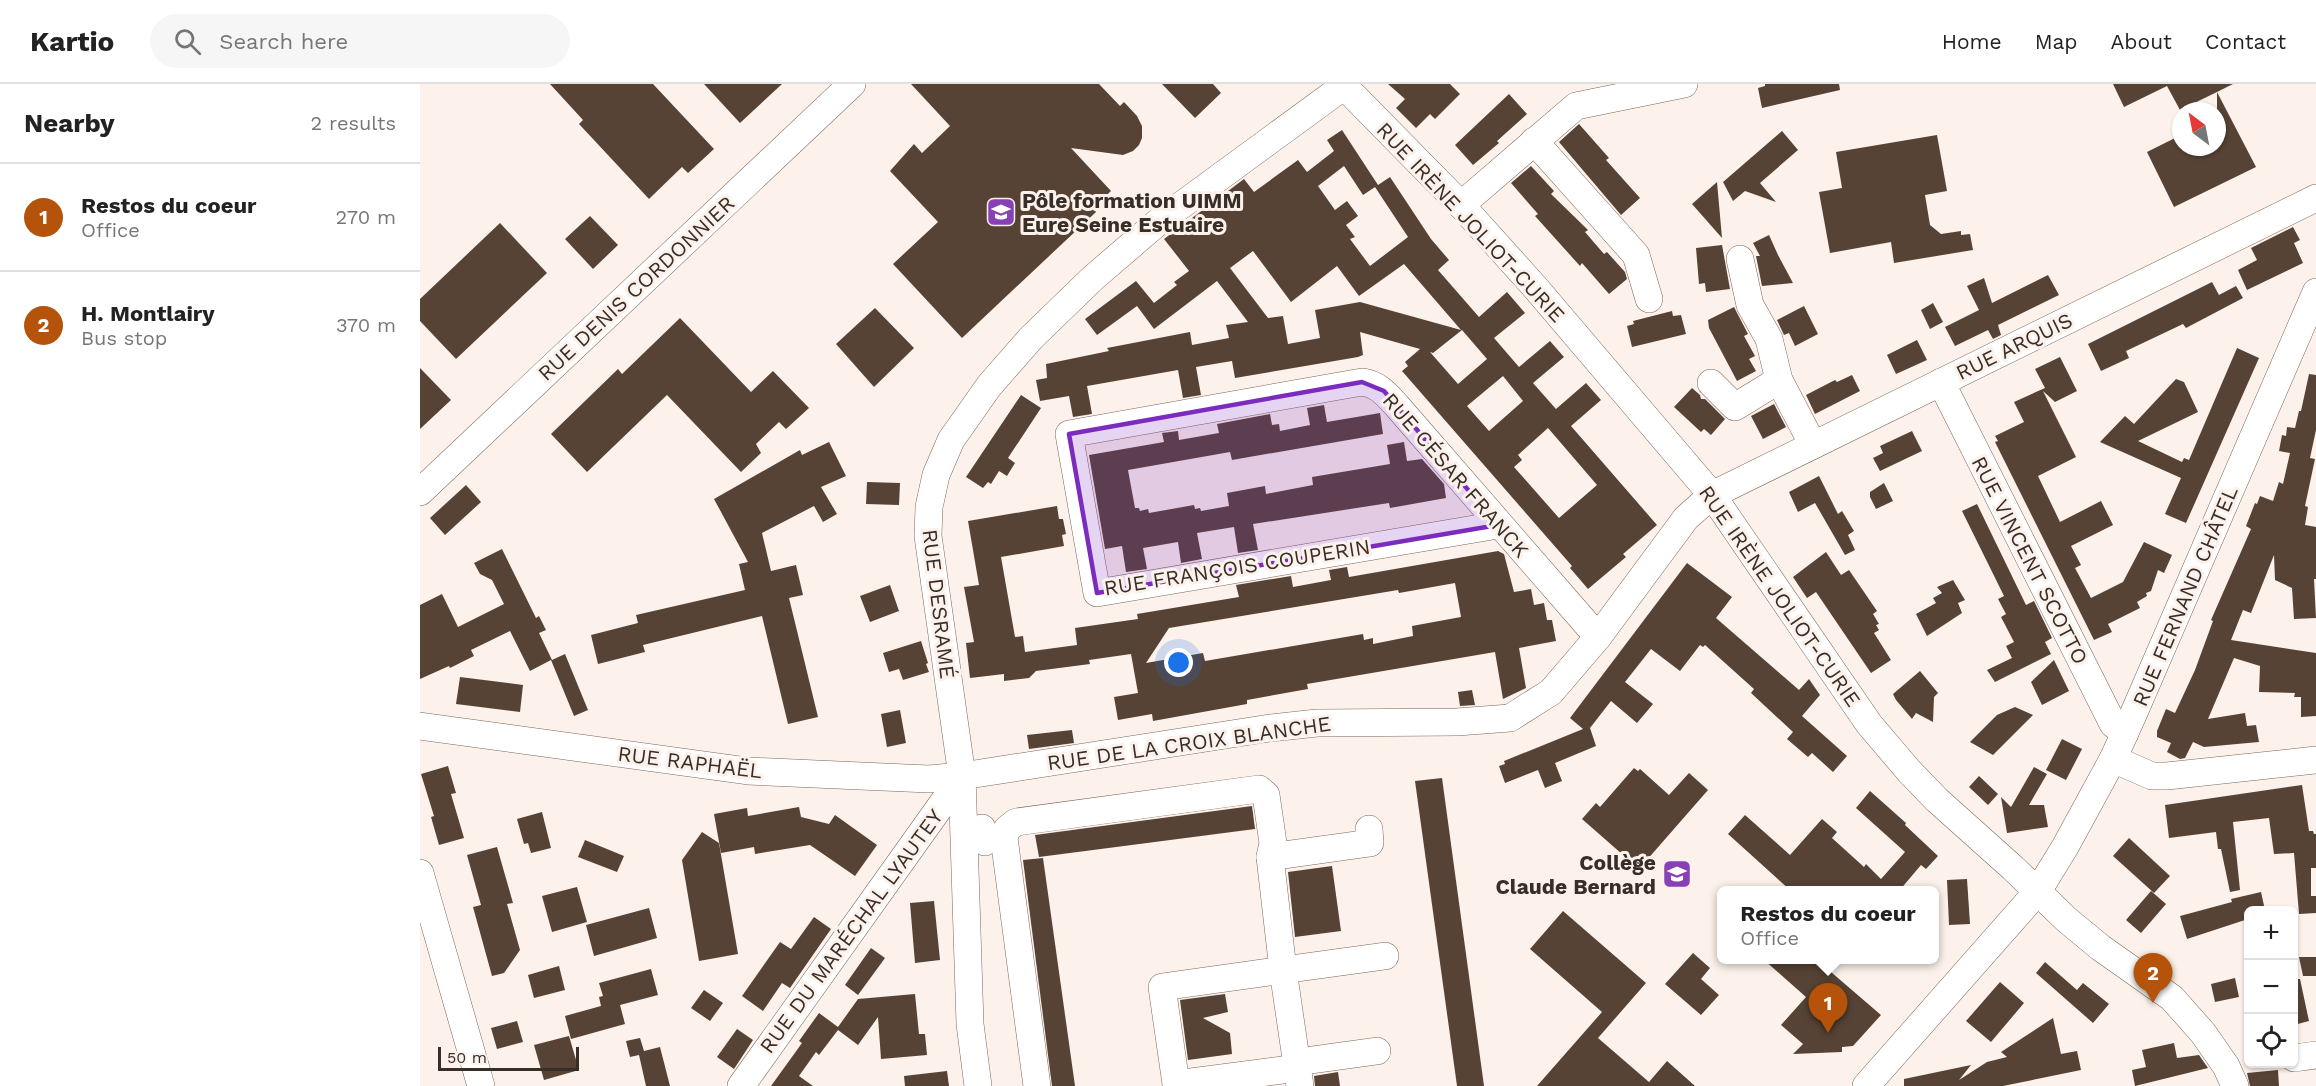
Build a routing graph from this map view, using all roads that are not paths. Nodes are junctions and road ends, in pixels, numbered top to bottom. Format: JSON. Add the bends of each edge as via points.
{"nodes":[{"id":1,"x":852,"y":84,"type":"edge"},
{"id":2,"x":1684,"y":84,"type":"edge"},
{"id":3,"x":1343,"y":85,"type":"edge"},
{"id":4,"x":1534,"y":141,"type":"junction"},
{"id":5,"x":2316,"y":198,"type":"edge"},
{"id":6,"x":1461,"y":205,"type":"junction"},
{"id":7,"x":1740,"y":259,"type":"dead end"},
{"id":8,"x":2316,"y":292,"type":"edge"},
{"id":9,"x":1649,"y":299,"type":"dead end"},
{"id":10,"x":1779,"y":380,"type":"junction"},
{"id":11,"x":1941,"y":382,"type":"junction"},
{"id":12,"x":1711,"y":383,"type":"dead end"},
{"id":13,"x":1069,"y":434,"type":"joint"},
{"id":14,"x":1813,"y":445,"type":"junction"},
{"id":15,"x":420,"y":492,"type":"edge"},
{"id":16,"x":1712,"y":495,"type":"junction"},
{"id":17,"x":1498,"y":525,"type":"junction"},
{"id":18,"x":1598,"y":637,"type":"junction"},
{"id":19,"x":420,"y":726,"type":"edge"},
{"id":20,"x":2125,"y":733,"type":"junction"},
{"id":21,"x":2113,"y":759,"type":"junction"},
{"id":22,"x":2316,"y":760,"type":"edge"},
{"id":23,"x":962,"y":776,"type":"junction"},
{"id":24,"x":1369,"y":829,"type":"dead end"},
{"id":25,"x":1270,"y":857,"type":"junction"},
{"id":26,"x":420,"y":873,"type":"edge"},
{"id":27,"x":2038,"y":891,"type":"junction"},
{"id":28,"x":1384,"y":956,"type":"dead end"},
{"id":29,"x":1283,"y":970,"type":"junction"},
{"id":30,"x":1377,"y":1051,"type":"dead end"},
{"id":31,"x":2316,"y":1055,"type":"edge"},
{"id":32,"x":2298,"y":1057,"type":"edge"},
{"id":33,"x":1298,"y":1072,"type":"edge"},
{"id":34,"x":2237,"y":1072,"type":"edge"},
{"id":35,"x":481,"y":1086,"type":"edge"},
{"id":36,"x":741,"y":1086,"type":"edge"},
{"id":37,"x":978,"y":1086,"type":"edge"},
{"id":38,"x":1037,"y":1086,"type":"edge"},
{"id":39,"x":1866,"y":1086,"type":"edge"}],
"edges":[{"from":1,"to":15,"type":"street","name":"RUE DENIS CORDONNIER"},
{"from":2,"to":4,"type":"street","via":[[1576,106]]},
{"from":3,"to":6,"type":"street","name":"RUE IRÈNE JOLIOT-CURIE"},
{"from":3,"to":23,"type":"street","name":"RUE DESRAMÉ","via":[[1157,223],[1093,278],[1031,338],[989,386],[951,440],[936,475],[928,536]]},
{"from":4,"to":6,"type":"street"},
{"from":4,"to":9,"type":"street","via":[[1635,255]]},
{"from":5,"to":11,"type":"street","name":"RUE ARQUIS"},
{"from":6,"to":16,"type":"street","name":"RUE IRÈNE JOLIOT-CURIE"},
{"from":7,"to":10,"type":"street","via":[[1750,305],[1769,339]]},
{"from":8,"to":20,"type":"street","name":"RUE FERNAND CHÂTEL"},
{"from":10,"to":12,"type":"street","via":[[1735,407]]},
{"from":10,"to":14,"type":"street"},
{"from":11,"to":14,"type":"street","name":"RUE ARQUIS"},
{"from":11,"to":20,"type":"street","name":"RUE VINCENT SCOTTO","via":[[2113,724]]},
{"from":13,"to":17,"type":"street","name":"RUE CÉSAR FRANCK","via":[[1369,383],[1390,399]]},
{"from":13,"to":17,"type":"street","name":"RUE FRANÇOIS COUPERIN","via":[[1097,594]]},
{"from":14,"to":16,"type":"street","name":"RUE ARQUIS"},
{"from":16,"to":18,"type":"street","name":"RUE DE LA CROIX BLANCHE","via":[[1686,518]]},
{"from":16,"to":27,"type":"street","name":"RUE IRÈNE JOLIOT-CURIE","via":[[1869,724],[1937,800]]},
{"from":17,"to":18,"type":"street","name":"RUE CÉSAR FRANCK"},
{"from":18,"to":23,"type":"street","name":"RUE DE LA CROIX BLANCHE","via":[[1551,692],[1510,718],[1317,723]]},
{"from":19,"to":23,"type":"street","name":"RUE RAPHAËL","via":[[748,771],[929,779]]},
{"from":20,"to":21,"type":"street","name":"RUE FERNAND CHÂTEL"},
{"from":21,"to":22,"type":"street","via":[[2160,776]]},
{"from":21,"to":27,"type":"street","name":"RUE FERNAND CHÂTEL"},
{"from":23,"to":36,"type":"street","name":"RUE DU MARÉCHAL LYAUTEY"},
{"from":23,"to":37,"type":"street","name":"RUE DESRAMÉ","via":[[970,1024]]},
{"from":24,"to":25,"type":"street","via":[[1370,843]]},
{"from":25,"to":29,"type":"street"},
{"from":25,"to":38,"type":"street","via":[[1273,843],[1266,795],[1259,789],[1016,822],[1007,828],[1004,838]]},
{"from":26,"to":35,"type":"street"},
{"from":27,"to":34,"type":"street","name":"RUE IRÈNE JOLIOT-CURIE","via":[[2101,948],[2172,998]]},
{"from":27,"to":39,"type":"street","name":"RUE FERNAND CHÂTEL"},
{"from":28,"to":29,"type":"street"},
{"from":29,"to":33,"type":"street"},
{"from":29,"to":33,"type":"street","via":[[1162,987],[1176,1084]]},
{"from":30,"to":33,"type":"street"},
{"from":31,"to":32,"type":"street"}]}
